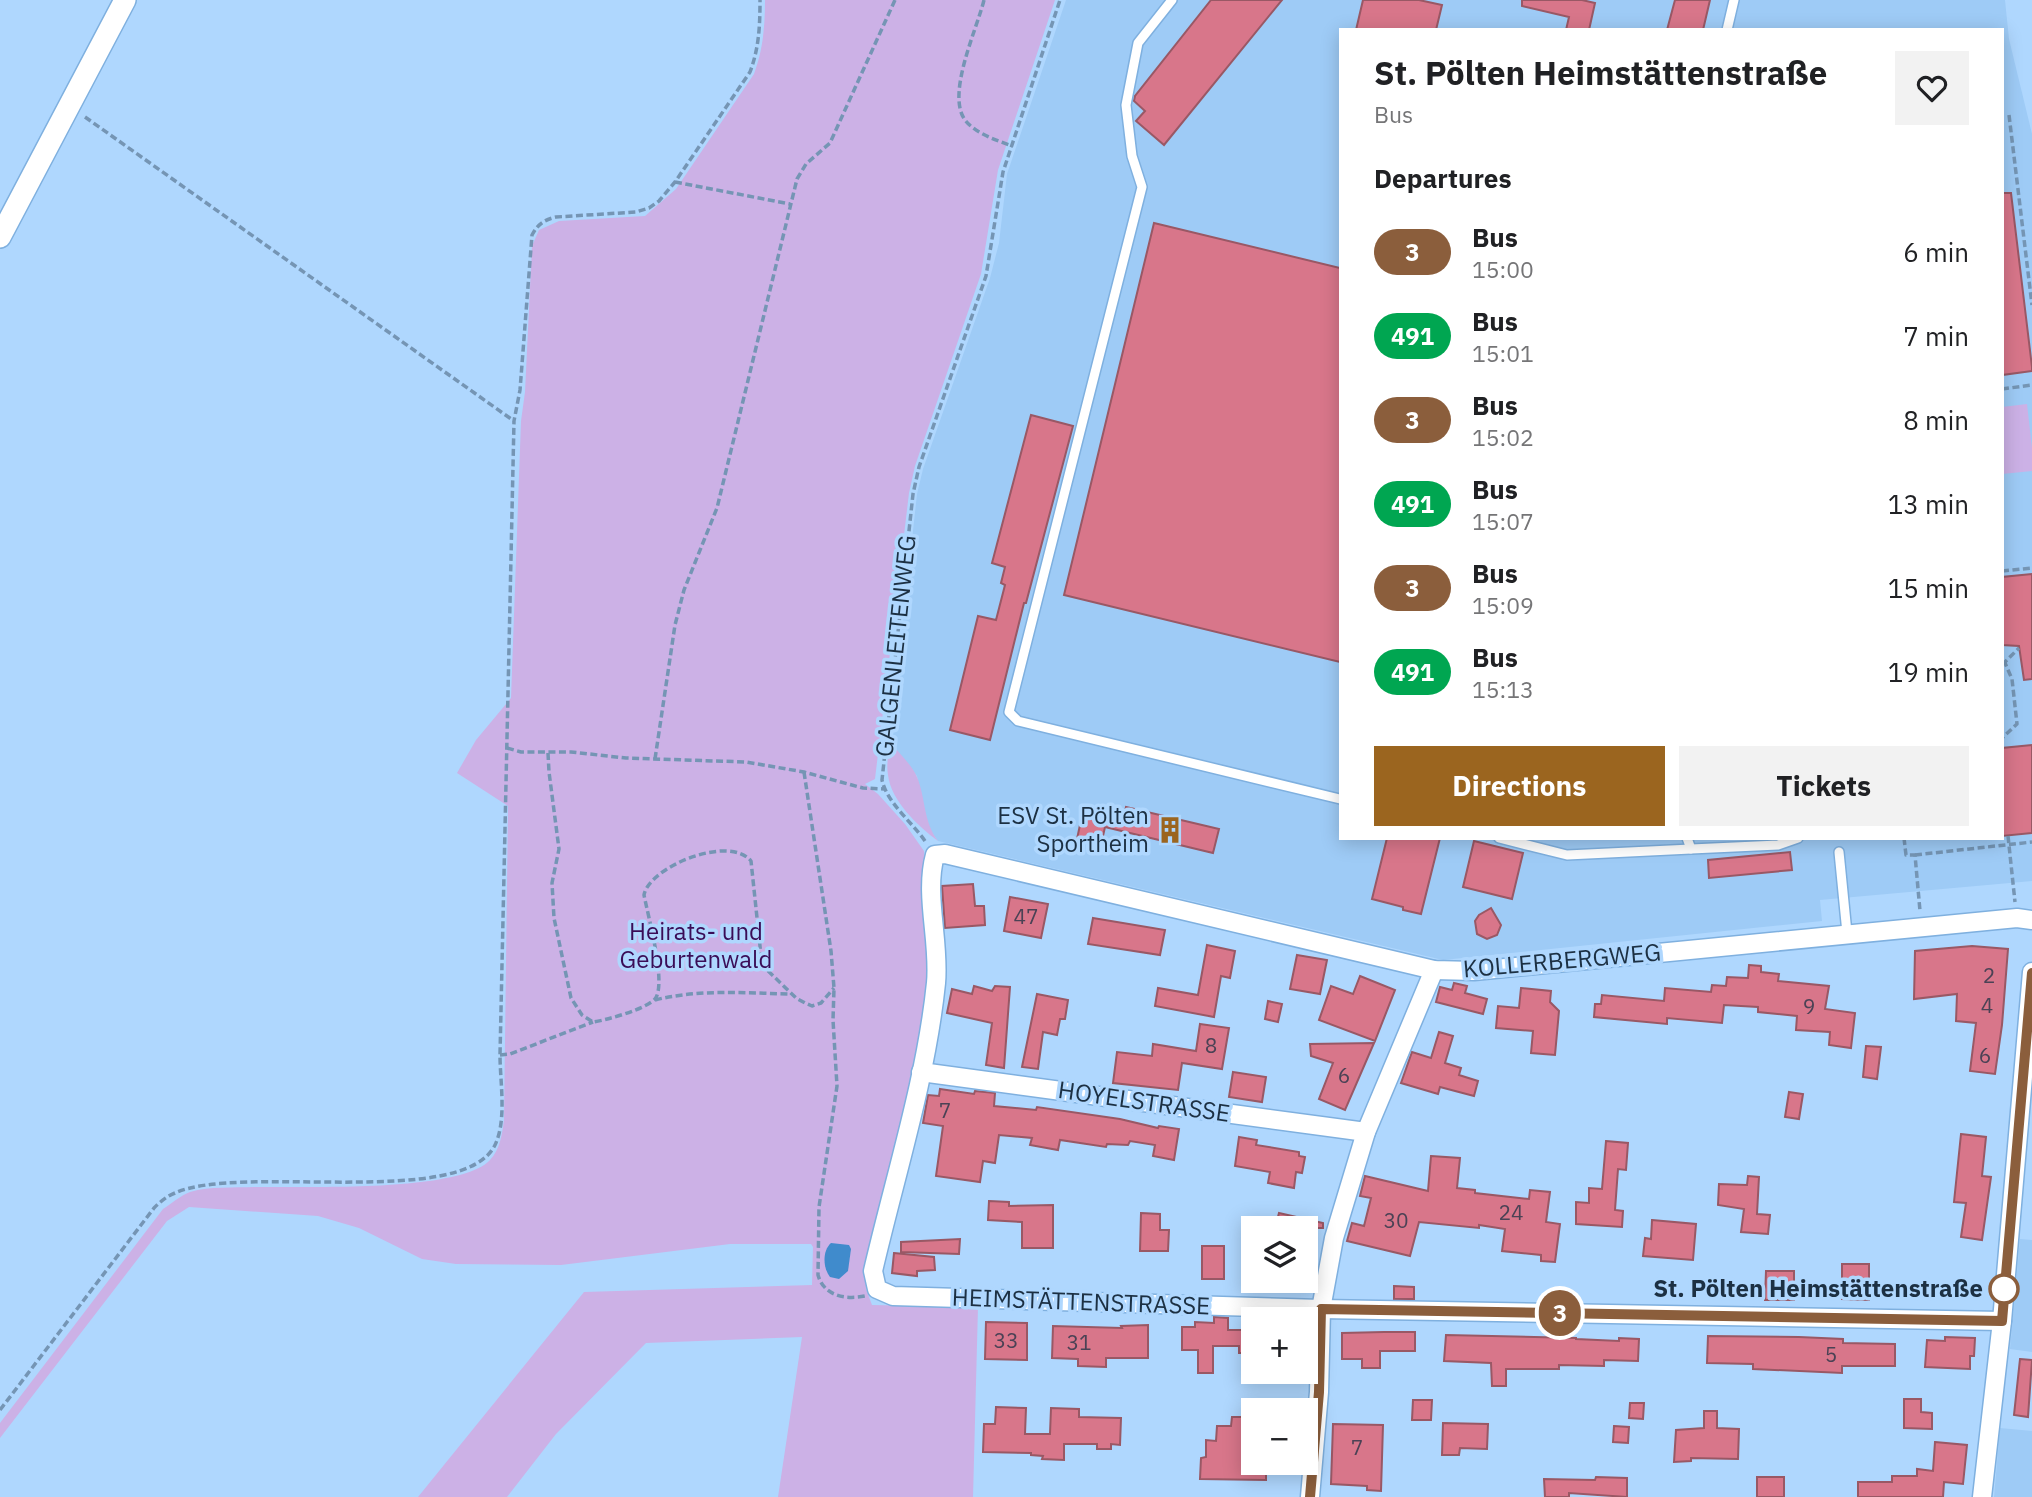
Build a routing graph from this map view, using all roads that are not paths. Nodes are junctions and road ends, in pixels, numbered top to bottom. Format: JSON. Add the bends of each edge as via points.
{"nodes":[{"id":1,"x":125,"y":0,"type":"edge"},
{"id":2,"x":1172,"y":0,"type":"edge"},
{"id":3,"x":1734,"y":0,"type":"edge"},
{"id":4,"x":1727,"y":28,"type":"edge"},
{"id":5,"x":0,"y":237,"type":"edge"},
{"id":6,"x":1339,"y":799,"type":"edge"},
{"id":7,"x":1507,"y":840,"type":"edge"},
{"id":8,"x":1688,"y":840,"type":"edge"},
{"id":9,"x":1792,"y":840,"type":"edge"},
{"id":10,"x":1691,"y":849,"type":"junction"},
{"id":11,"x":1839,"y":852,"type":"dead end"},
{"id":12,"x":2024,"y":919,"type":"edge"},
{"id":13,"x":1847,"y":933,"type":"junction"},
{"id":14,"x":1434,"y":970,"type":"junction"},
{"id":15,"x":2032,"y":972,"type":"edge"},
{"id":16,"x":921,"y":1072,"type":"junction"},
{"id":17,"x":1366,"y":1132,"type":"junction"},
{"id":18,"x":1321,"y":1309,"type":"junction"},
{"id":19,"x":2002,"y":1321,"type":"junction"},
{"id":20,"x":1310,"y":1497,"type":"edge"},
{"id":21,"x":1982,"y":1497,"type":"edge"}],
"edges":[{"from":1,"to":5,"type":"street"},
{"from":2,"to":6,"type":"lane","via":[[1138,43],[1126,105],[1132,156],[1142,187],[1009,712],[1018,721]]},
{"from":3,"to":4,"type":"lane"},
{"from":7,"to":10,"type":"lane","via":[[1567,855]]},
{"from":8,"to":10,"type":"lane"},
{"from":9,"to":10,"type":"lane","via":[[1778,845]]},
{"from":11,"to":13,"type":"lane"},
{"from":12,"to":13,"type":"street","name":"KOLLERBERGWEG"},
{"from":13,"to":14,"type":"street","name":"KOLLERBERGWEG","via":[[1474,971]]},
{"from":14,"to":16,"type":"street","name":"KOLLERBERGWEG","via":[[935,855],[936,984]]},
{"from":14,"to":17,"type":"street"},
{"from":15,"to":19,"type":"street"},
{"from":16,"to":17,"type":"street","name":"HOYELSTRASSE"},
{"from":16,"to":18,"type":"street","name":"HEIMSTÄTTENSTRASSE","via":[[873,1271],[877,1289],[893,1296]]},
{"from":17,"to":18,"type":"street","via":[[1334,1238]]},
{"from":18,"to":19,"type":"street","name":"HEIMSTÄTTENSTRASSE"},
{"from":18,"to":20,"type":"street"},
{"from":19,"to":21,"type":"street"}]}
